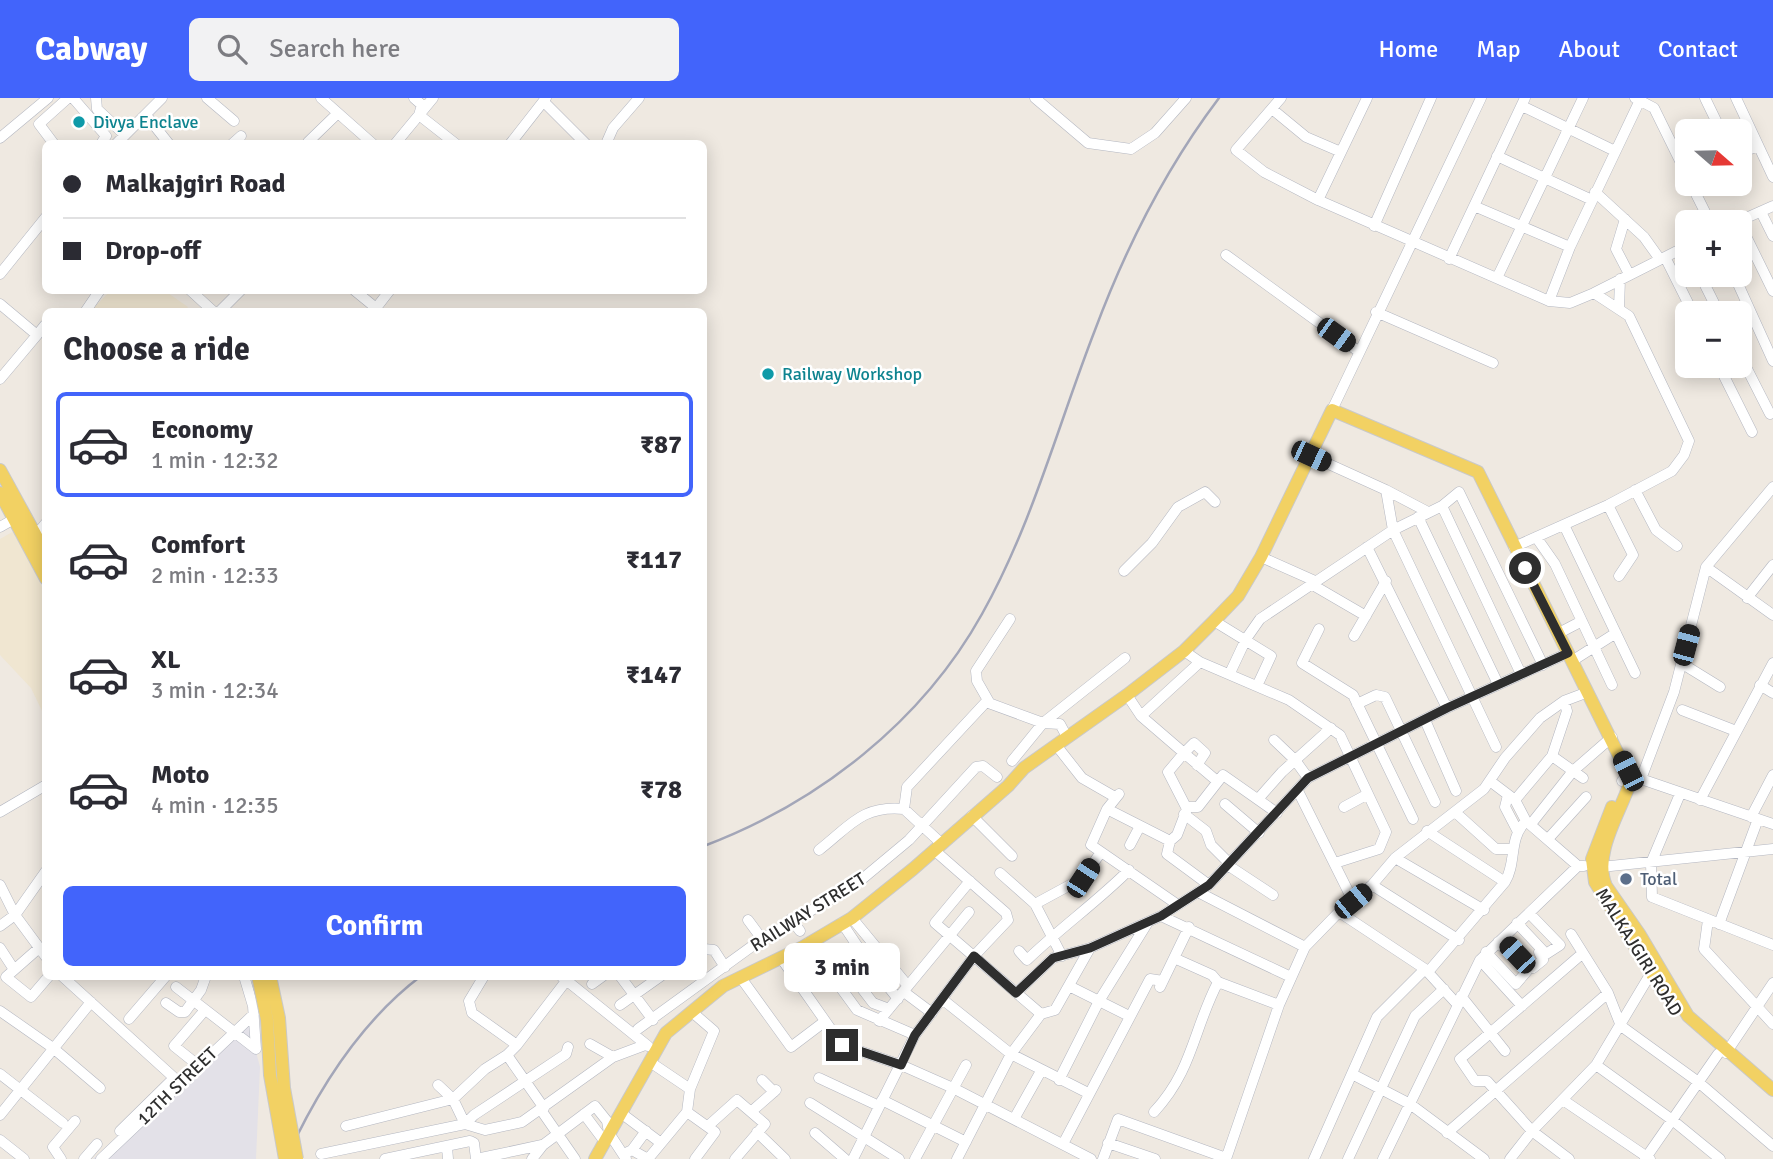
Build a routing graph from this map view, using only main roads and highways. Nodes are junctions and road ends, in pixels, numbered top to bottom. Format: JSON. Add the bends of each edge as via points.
{"nodes":[{"id":1,"x":0,"y":470,"type":"edge"},
{"id":2,"x":0,"y":493,"type":"edge"},
{"id":3,"x":42,"y":546,"type":"edge"},
{"id":4,"x":42,"y":572,"type":"edge"},
{"id":5,"x":1590,"y":866,"type":"junction"},
{"id":6,"x":259,"y":980,"type":"edge"},
{"id":7,"x":271,"y":980,"type":"edge"},
{"id":8,"x":1722,"y":1053,"type":"junction"},
{"id":9,"x":1773,"y":1090,"type":"edge"},
{"id":10,"x":1773,"y":1100,"type":"edge"},
{"id":11,"x":285,"y":1159,"type":"edge"},
{"id":12,"x":298,"y":1159,"type":"edge"},
{"id":13,"x":596,"y":1159,"type":"edge"}],
"edges":[{"from":1,"to":3,"type":"main road"},
{"from":2,"to":4,"type":"main road"},
{"from":5,"to":8,"type":"main road","name":"MALKAJGIRI ROAD","via":[[1640,935],[1679,1004]]},
{"from":5,"to":8,"type":"main road","name":"MALKAJGIRI ROAD","via":[[1602,896],[1686,1027]]},
{"from":5,"to":13,"type":"main road","name":"MALKAJGIRI ROAD","via":[[1631,778],[1478,472],[1332,410],[1261,557],[1238,596],[1214,621],[1184,651],[1024,768],[938,847],[847,920],[723,986],[666,1033],[651,1047],[650,1062]]},
{"from":6,"to":11,"type":"main road","bridge":true},
{"from":7,"to":12,"type":"main road","bridge":true},
{"from":8,"to":9,"type":"main road","name":"MALKAJGIRI ROAD"},
{"from":8,"to":10,"type":"main road","name":"MALKAJGIRI ROAD"}]}
